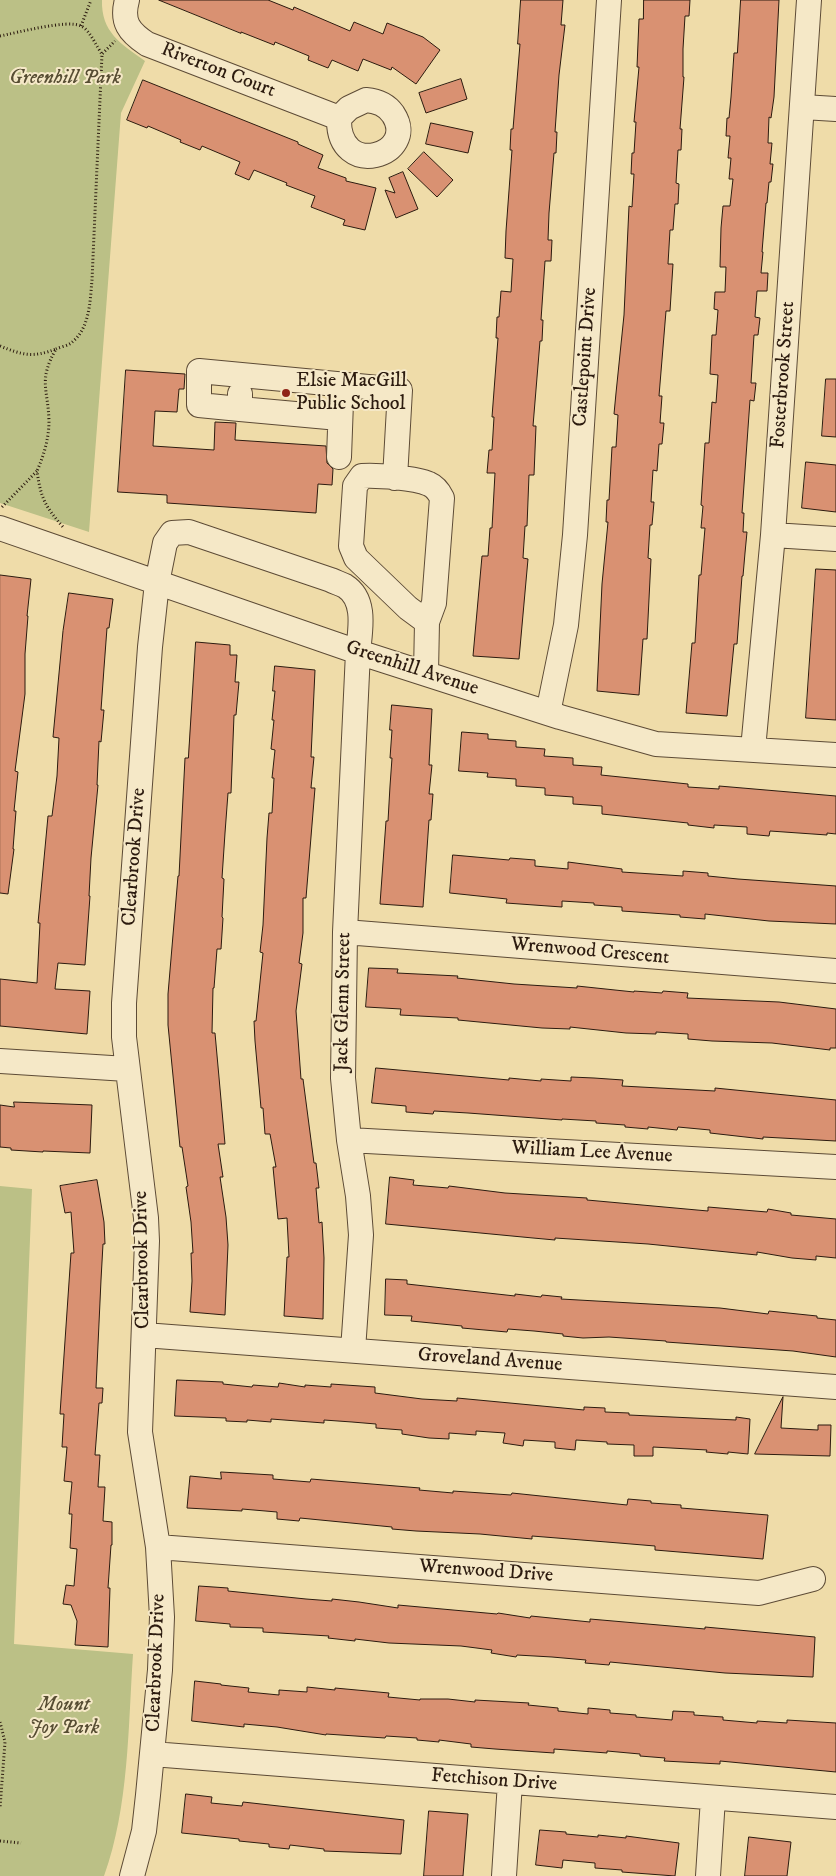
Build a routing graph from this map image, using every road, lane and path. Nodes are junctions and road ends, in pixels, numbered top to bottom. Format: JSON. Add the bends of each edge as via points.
{"nodes":[{"id":1,"x":91,"y":0,"type":"edge"},
{"id":2,"x":127,"y":0,"type":"edge"},
{"id":3,"x":609,"y":0,"type":"edge"},
{"id":4,"x":809,"y":0,"type":"edge"},
{"id":5,"x":81,"y":26,"type":"junction"},
{"id":6,"x":0,"y":36,"type":"edge"},
{"id":7,"x":118,"y":39,"type":"dead end"},
{"id":8,"x":102,"y":54,"type":"junction"},
{"id":9,"x":803,"y":107,"type":"junction"},
{"id":10,"x":836,"y":109,"type":"edge"},
{"id":11,"x":339,"y":118,"type":"dead end"},
{"id":12,"x":0,"y":346,"type":"edge"},
{"id":13,"x":56,"y":349,"type":"junction"},
{"id":14,"x":241,"y":375,"type":"junction"},
{"id":15,"x":288,"y":380,"type":"junction"},
{"id":16,"x":342,"y":385,"type":"junction"},
{"id":17,"x":240,"y":408,"type":"junction"},
{"id":18,"x":285,"y":414,"type":"junction"},
{"id":19,"x":340,"y":418,"type":"junction"},
{"id":20,"x":339,"y":457,"type":"dead end"},
{"id":21,"x":37,"y":471,"type":"junction"},
{"id":22,"x":395,"y":478,"type":"junction"},
{"id":23,"x":1,"y":518,"type":"edge"},
{"id":24,"x":63,"y":527,"type":"dead end"},
{"id":25,"x":773,"y":535,"type":"junction"},
{"id":26,"x":836,"y":538,"type":"edge"},
{"id":27,"x":157,"y":583,"type":"junction"},
{"id":28,"x":390,"y":592,"type":"junction"},
{"id":29,"x":434,"y":596,"type":"junction"},
{"id":30,"x":427,"y":622,"type":"junction"},
{"id":31,"x":358,"y":652,"type":"junction"},
{"id":32,"x":426,"y":673,"type":"junction"},
{"id":33,"x":548,"y":713,"type":"junction"},
{"id":34,"x":753,"y":749,"type":"junction"},
{"id":35,"x":836,"y":755,"type":"edge"},
{"id":36,"x":344,"y":932,"type":"junction"},
{"id":37,"x":836,"y":971,"type":"edge"},
{"id":38,"x":0,"y":1061,"type":"edge"},
{"id":39,"x":127,"y":1069,"type":"junction"},
{"id":40,"x":348,"y":1140,"type":"junction"},
{"id":41,"x":836,"y":1166,"type":"edge"},
{"id":42,"x":144,"y":1335,"type":"junction"},
{"id":43,"x":353,"y":1350,"type":"junction"},
{"id":44,"x":836,"y":1387,"type":"edge"},
{"id":45,"x":158,"y":1547,"type":"junction"},
{"id":46,"x":813,"y":1579,"type":"dead end"},
{"id":47,"x":0,"y":1722,"type":"edge"},
{"id":48,"x":152,"y":1754,"type":"junction"},
{"id":49,"x":510,"y":1782,"type":"junction"},
{"id":50,"x":714,"y":1798,"type":"junction"},
{"id":51,"x":0,"y":1808,"type":"edge"},
{"id":52,"x":836,"y":1808,"type":"edge"},
{"id":53,"x":0,"y":1841,"type":"edge"},
{"id":54,"x":21,"y":1843,"type":"dead end"},
{"id":55,"x":132,"y":1876,"type":"edge"},
{"id":56,"x":504,"y":1876,"type":"edge"},
{"id":57,"x":708,"y":1876,"type":"edge"}],
"edges":[{"from":1,"to":5,"type":"path"},
{"from":2,"to":11,"type":"street","name":"Riverton Court","via":[[125,16],[128,26],[147,44]]},
{"from":3,"to":33,"type":"street","name":"Castlepoint Drive","via":[[574,544],[566,625]]},
{"from":4,"to":9,"type":"street","name":"Fosterbrook Street"},
{"from":5,"to":6,"type":"path","via":[[57,25]]},
{"from":5,"to":8,"type":"path"},
{"from":7,"to":8,"type":"path"},
{"from":8,"to":13,"type":"path","via":[[88,317],[71,343]]},
{"from":9,"to":10,"type":"street"},
{"from":9,"to":25,"type":"street","name":"Fosterbrook Street"},
{"from":12,"to":13,"type":"path","via":[[30,355]]},
{"from":13,"to":21,"type":"path","via":[[47,365],[45,377],[48,438]]},
{"from":14,"to":15,"type":"street"},
{"from":14,"to":17,"type":"street"},
{"from":14,"to":17,"type":"street","via":[[199,371],[199,404]]},
{"from":15,"to":16,"type":"street"},
{"from":15,"to":18,"type":"street"},
{"from":16,"to":19,"type":"street"},
{"from":16,"to":22,"type":"street","via":[[400,390]]},
{"from":17,"to":18,"type":"street"},
{"from":18,"to":19,"type":"street"},
{"from":19,"to":20,"type":"street"},
{"from":21,"to":23,"type":"path"},
{"from":21,"to":24,"type":"path","via":[[43,501]]},
{"from":22,"to":28,"type":"street","via":[[362,476],[354,486],[351,546],[356,558]]},
{"from":22,"to":29,"type":"street","via":[[429,484],[439,491],[442,498]]},
{"from":23,"to":27,"type":"street","name":"Greenhill Avenue"},
{"from":25,"to":26,"type":"street"},
{"from":25,"to":34,"type":"street","name":"Fosterbrook Street"},
{"from":27,"to":31,"type":"street","name":"Greenhill Avenue"},
{"from":27,"to":31,"type":"street","name":"Clearbrook Drive","via":[[165,543],[172,533],[180,532],[189,532],[321,577],[347,587],[357,600],[361,617]]},
{"from":27,"to":39,"type":"street","name":"Clearbrook Drive","via":[[124,1002]]},
{"from":28,"to":29,"type":"street"},
{"from":28,"to":30,"type":"street"},
{"from":29,"to":30,"type":"street"},
{"from":30,"to":32,"type":"street"},
{"from":31,"to":32,"type":"street","name":"Greenhill Avenue"},
{"from":31,"to":36,"type":"street","name":"Jack Glenn Street"},
{"from":32,"to":33,"type":"street","name":"Greenhill Avenue"},
{"from":33,"to":34,"type":"street","name":"Greenhill Avenue","via":[[656,744]]},
{"from":34,"to":35,"type":"street","name":"Greenhill Avenue"},
{"from":36,"to":37,"type":"street","name":"Wrenwood Crescent"},
{"from":36,"to":40,"type":"street","name":"Jack Glenn Street","via":[[343,1078]]},
{"from":38,"to":39,"type":"street"},
{"from":39,"to":42,"type":"street","name":"Clearbrook Drive","via":[[146,1218]]},
{"from":40,"to":41,"type":"street","name":"William Lee Avenue"},
{"from":40,"to":43,"type":"street","name":"Jack Glenn Street","via":[[361,1235]]},
{"from":42,"to":43,"type":"street","name":"Groveland Avenue"},
{"from":42,"to":45,"type":"street","name":"Clearbrook Drive","via":[[140,1432]]},
{"from":43,"to":44,"type":"street","name":"Groveland Avenue"},
{"from":45,"to":46,"type":"street","name":"Wrenwood Drive","via":[[759,1593]]},
{"from":45,"to":48,"type":"street","name":"Clearbrook Drive","via":[[162,1617]]},
{"from":47,"to":51,"type":"path","via":[[5,1742]]},
{"from":48,"to":49,"type":"street","name":"Fetchison Drive"},
{"from":48,"to":55,"type":"street","name":"Clearbrook Drive","via":[[144,1831]]},
{"from":49,"to":50,"type":"street","name":"Fetchison Drive"},
{"from":49,"to":56,"type":"street"},
{"from":50,"to":52,"type":"street","name":"Fetchison Drive"},
{"from":50,"to":57,"type":"street"},
{"from":53,"to":54,"type":"path"}]}
